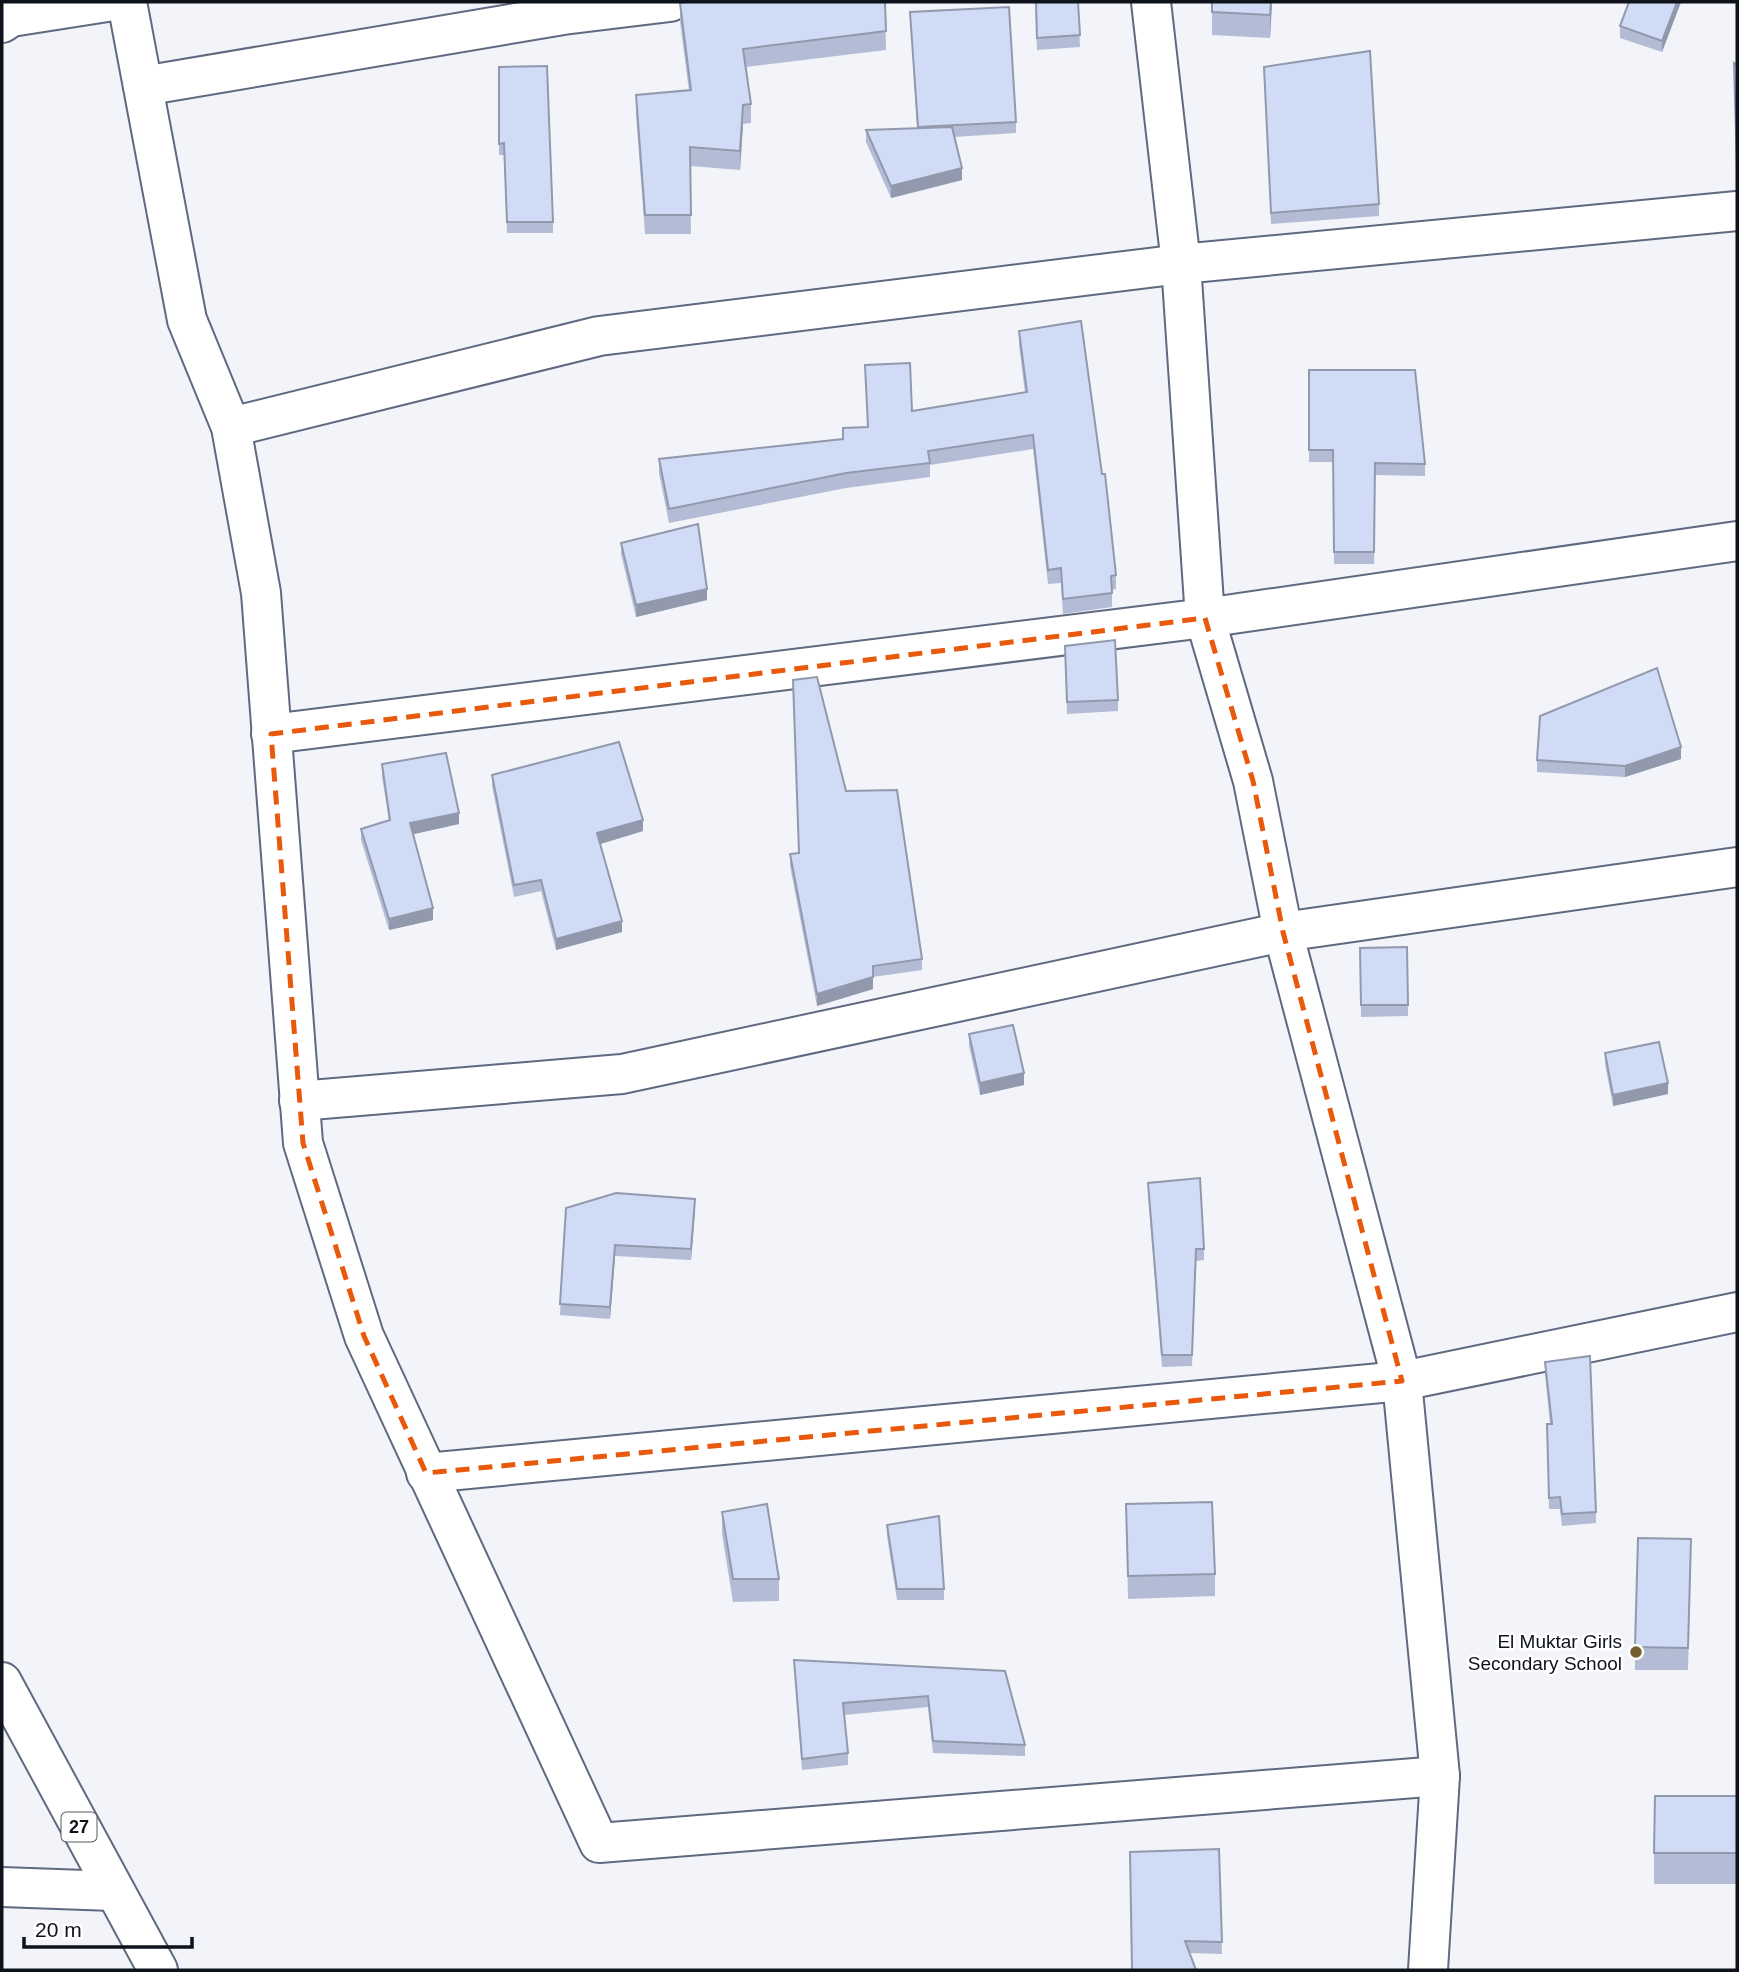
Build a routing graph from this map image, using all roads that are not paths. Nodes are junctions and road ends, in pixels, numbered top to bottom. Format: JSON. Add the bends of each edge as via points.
{"nodes":[{"id":1,"x":107,"y":2,"type":"edge"},
{"id":2,"x":127,"y":2,"type":"edge"},
{"id":3,"x":670,"y":2,"type":"edge"},
{"id":4,"x":1151,"y":2,"type":"edge"},
{"id":5,"x":2,"y":23,"type":"edge"},
{"id":6,"x":143,"y":86,"type":"junction"},
{"id":7,"x":1737,"y":211,"type":"edge"},
{"id":8,"x":1181,"y":264,"type":"junction"},
{"id":9,"x":231,"y":427,"type":"junction"},
{"id":10,"x":1737,"y":541,"type":"edge"},
{"id":11,"x":1205,"y":618,"type":"junction"},
{"id":12,"x":271,"y":734,"type":"junction"},
{"id":13,"x":1737,"y":867,"type":"edge"},
{"id":14,"x":1283,"y":932,"type":"junction"},
{"id":15,"x":299,"y":1101,"type":"junction"},
{"id":16,"x":1737,"y":1312,"type":"edge"},
{"id":17,"x":1402,"y":1381,"type":"junction"},
{"id":18,"x":426,"y":1473,"type":"junction"},
{"id":19,"x":2,"y":1682,"type":"edge"},
{"id":20,"x":1440,"y":1776,"type":"junction"},
{"id":21,"x":2,"y":1887,"type":"edge"},
{"id":22,"x":113,"y":1891,"type":"junction"},
{"id":23,"x":158,"y":1970,"type":"edge"},
{"id":24,"x":1427,"y":1970,"type":"edge"}],
"edges":[{"from":1,"to":5,"type":"street","via":[[11,17]]},
{"from":2,"to":6,"type":"street"},
{"from":3,"to":6,"type":"street","via":[[563,15]]},
{"from":4,"to":8,"type":"street"},
{"from":6,"to":9,"type":"street","via":[[187,320]]},
{"from":7,"to":8,"type":"street"},
{"from":8,"to":9,"type":"street","via":[[599,336]]},
{"from":8,"to":11,"type":"street"},
{"from":9,"to":12,"type":"street","via":[[261,593]]},
{"from":10,"to":11,"type":"street"},
{"from":11,"to":12,"type":"street"},
{"from":11,"to":14,"type":"street","via":[[1253,781]]},
{"from":12,"to":15,"type":"street"},
{"from":13,"to":14,"type":"street"},
{"from":14,"to":15,"type":"street","via":[[622,1074]]},
{"from":14,"to":17,"type":"street"},
{"from":15,"to":18,"type":"street","via":[[303,1143],[364,1336]]},
{"from":16,"to":17,"type":"street"},
{"from":17,"to":18,"type":"street"},
{"from":17,"to":20,"type":"street"},
{"from":18,"to":20,"type":"street","via":[[598,1843]]},
{"from":19,"to":22,"type":"street","number":"27"},
{"from":20,"to":24,"type":"street"},
{"from":21,"to":22,"type":"street"},
{"from":22,"to":23,"type":"street","number":"27"}]}
